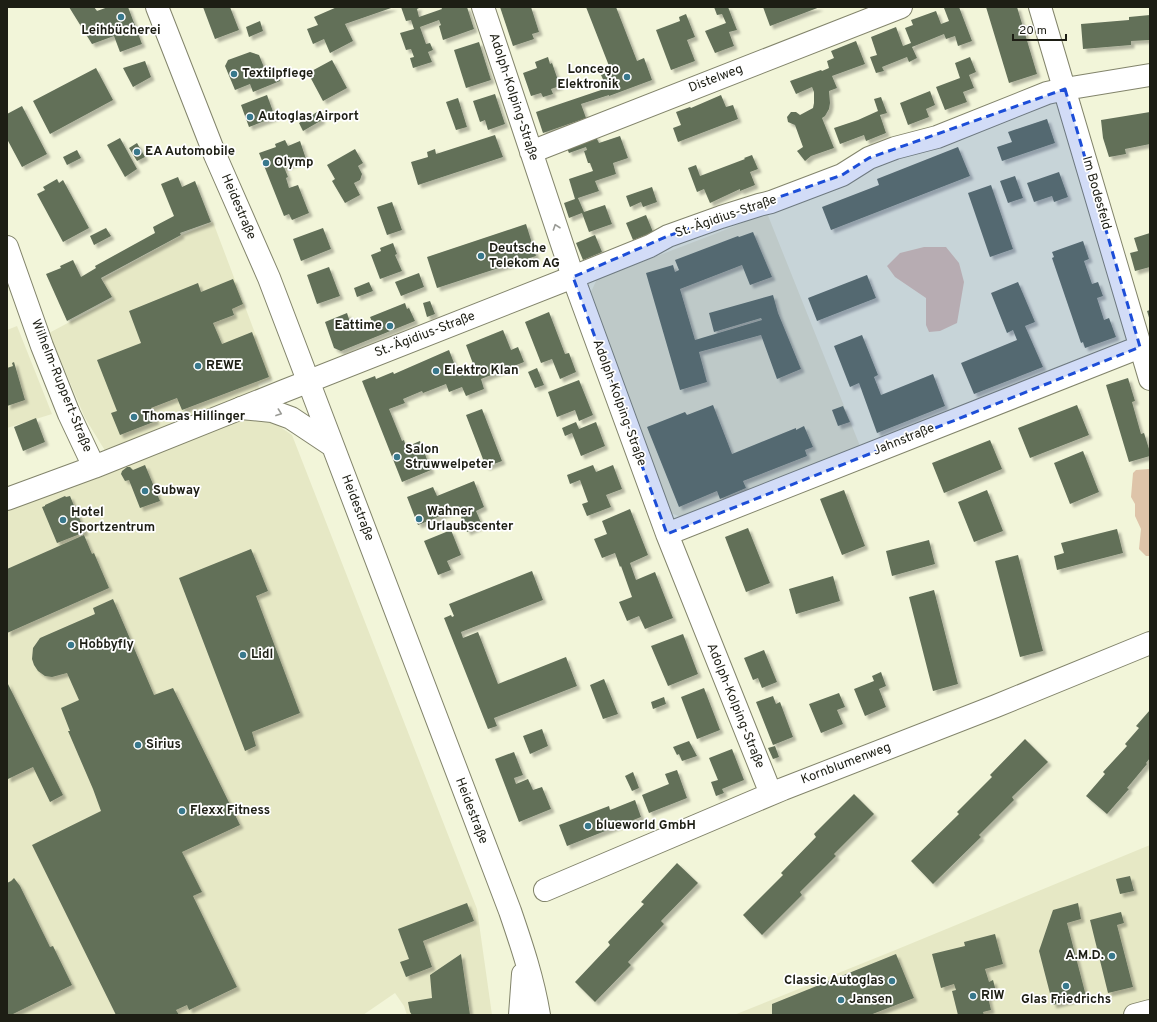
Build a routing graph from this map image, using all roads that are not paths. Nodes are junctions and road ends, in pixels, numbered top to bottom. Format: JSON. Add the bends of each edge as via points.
{"nodes":[{"id":1,"x":156,"y":7,"type":"edge"},
{"id":2,"x":483,"y":7,"type":"edge"},
{"id":3,"x":901,"y":7,"type":"edge"},
{"id":4,"x":1040,"y":7,"type":"edge"},
{"id":5,"x":1150,"y":75,"type":"edge"},
{"id":6,"x":1064,"y":89,"type":"junction"},
{"id":7,"x":531,"y":152,"type":"junction"},
{"id":8,"x":7,"y":247,"type":"edge"},
{"id":9,"x":573,"y":277,"type":"junction"},
{"id":10,"x":1140,"y":347,"type":"junction"},
{"id":11,"x":1150,"y":379,"type":"edge"},
{"id":12,"x":308,"y":382,"type":"junction"},
{"id":13,"x":241,"y":408,"type":"junction"},
{"id":14,"x":333,"y":446,"type":"junction"},
{"id":15,"x":94,"y":467,"type":"junction"},
{"id":16,"x":7,"y":498,"type":"edge"},
{"id":17,"x":667,"y":534,"type":"junction"},
{"id":18,"x":1150,"y":644,"type":"edge"},
{"id":19,"x":770,"y":794,"type":"junction"},
{"id":20,"x":545,"y":890,"type":"dead end"},
{"id":21,"x":525,"y":953,"type":"junction"},
{"id":22,"x":1150,"y":1011,"type":"edge"},
{"id":23,"x":520,"y":1015,"type":"edge"},
{"id":24,"x":539,"y":1015,"type":"edge"},
{"id":25,"x":1135,"y":1015,"type":"edge"}],
"edges":[{"from":1,"to":12,"type":"street","name":"Heidestraße","via":[[215,155],[269,278]]},
{"from":2,"to":7,"type":"street","name":"Adolph-Kolping-Straße"},
{"from":3,"to":7,"type":"street","name":"Distelweg"},
{"from":4,"to":6,"type":"street","name":"Im Bodesfeld"},
{"from":5,"to":6,"type":"street","name":"St.-Ägidius-Straße"},
{"from":6,"to":9,"type":"street","name":"St.-Ägidius-Straße","via":[[1002,110],[937,137],[895,148],[842,175],[668,236],[650,246]]},
{"from":6,"to":10,"type":"street","name":"Im Bodesfeld"},
{"from":9,"to":7,"type":"street","name":"Adolph-Kolping-Straße","one_way":true},
{"from":8,"to":15,"type":"street","name":"Wilhelm-Ruppert-Straße","via":[[66,407]]},
{"from":9,"to":12,"type":"street","name":"St.-Ägidius-Straße"},
{"from":9,"to":17,"type":"street","name":"Adolph-Kolping-Straße"},
{"from":10,"to":11,"type":"street","name":"Im Bodesfeld"},
{"from":10,"to":17,"type":"street","name":"Jahnstraße"},
{"from":12,"to":13,"type":"street","name":"Wilhelm-Ruppert-Straße"},
{"from":12,"to":14,"type":"street","name":"Heidestraße"},
{"from":13,"to":14,"type":"street","one_way":true,"via":[[272,411],[291,418]]},
{"from":13,"to":15,"type":"street","name":"Wilhelm-Ruppert-Straße"},
{"from":14,"to":21,"type":"street","name":"Heidestraße"},
{"from":15,"to":16,"type":"street"},
{"from":17,"to":19,"type":"street","name":"Adolph-Kolping-Straße"},
{"from":18,"to":19,"type":"street","name":"Kornblumenweg"},
{"from":19,"to":20,"type":"street","name":"Kornblumenweg"},
{"from":21,"to":23,"type":"street"},
{"from":21,"to":24,"type":"street","name":"Heidestraße"},
{"from":22,"to":25,"type":"street"}]}
